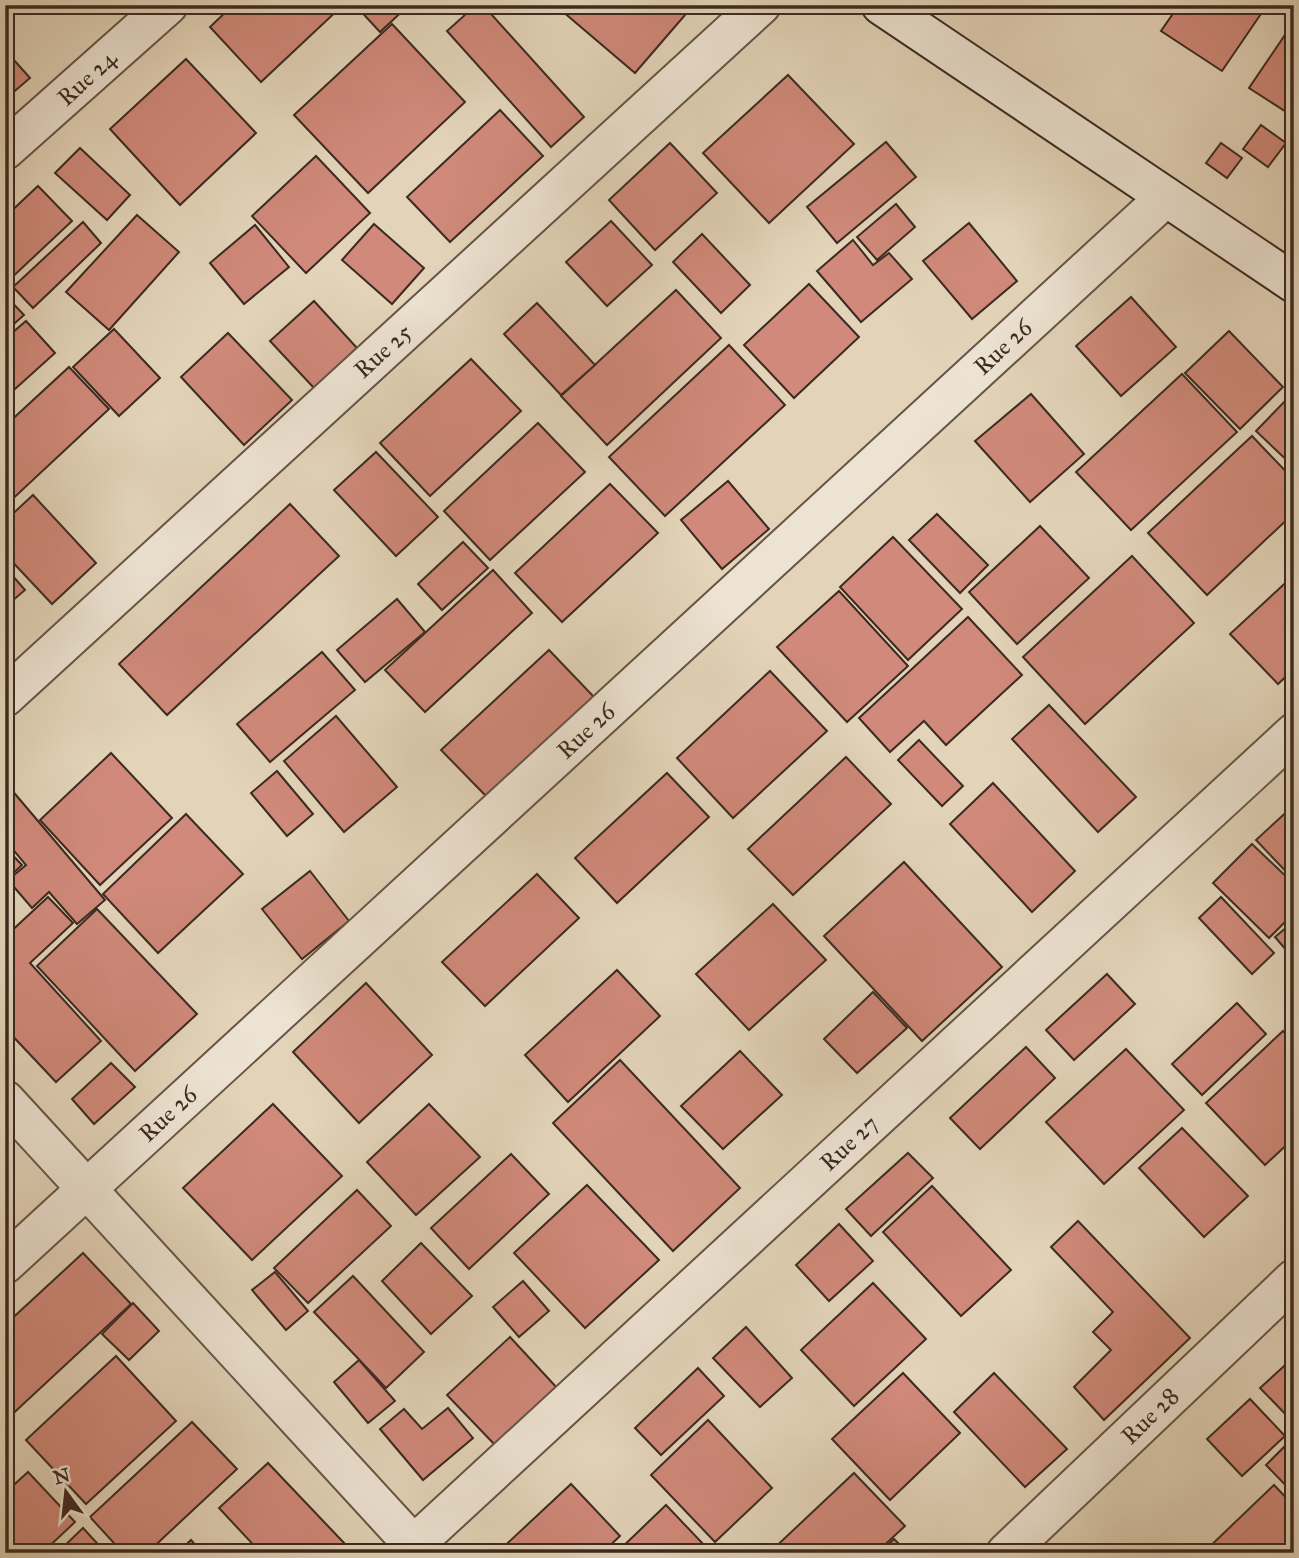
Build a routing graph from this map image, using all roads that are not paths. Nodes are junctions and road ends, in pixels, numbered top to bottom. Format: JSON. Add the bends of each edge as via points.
{"nodes":[{"id":1,"x":168,"y":5,"type":"edge"},
{"id":2,"x":761,"y":5,"type":"edge"},
{"id":3,"x":881,"y":5,"type":"edge"},
{"id":4,"x":5,"y":150,"type":"edge"},
{"id":5,"x":1166,"y":197,"type":"junction"},
{"id":6,"x":1294,"y":283,"type":"edge"},
{"id":7,"x":5,"y":697,"type":"edge"},
{"id":8,"x":1294,"y":733,"type":"edge"},
{"id":9,"x":5,"y":1100,"type":"edge"},
{"id":10,"x":87,"y":1189,"type":"junction"},
{"id":11,"x":5,"y":1264,"type":"edge"},
{"id":12,"x":1294,"y":1279,"type":"edge"},
{"id":13,"x":413,"y":1550,"type":"edge"},
{"id":14,"x":1006,"y":1553,"type":"edge"}],
"edges":[{"from":1,"to":4,"type":"street","name":"Rue 24"},
{"from":2,"to":7,"type":"street","name":"Rue 25"},
{"from":3,"to":5,"type":"street"},
{"from":5,"to":6,"type":"street"},
{"from":5,"to":10,"type":"street","name":"Rue 26"},
{"from":8,"to":13,"type":"street","name":"Rue 27"},
{"from":9,"to":10,"type":"street"},
{"from":10,"to":11,"type":"street","name":"Rue 26"},
{"from":10,"to":13,"type":"street"},
{"from":12,"to":14,"type":"street","name":"Rue 28"}]}
